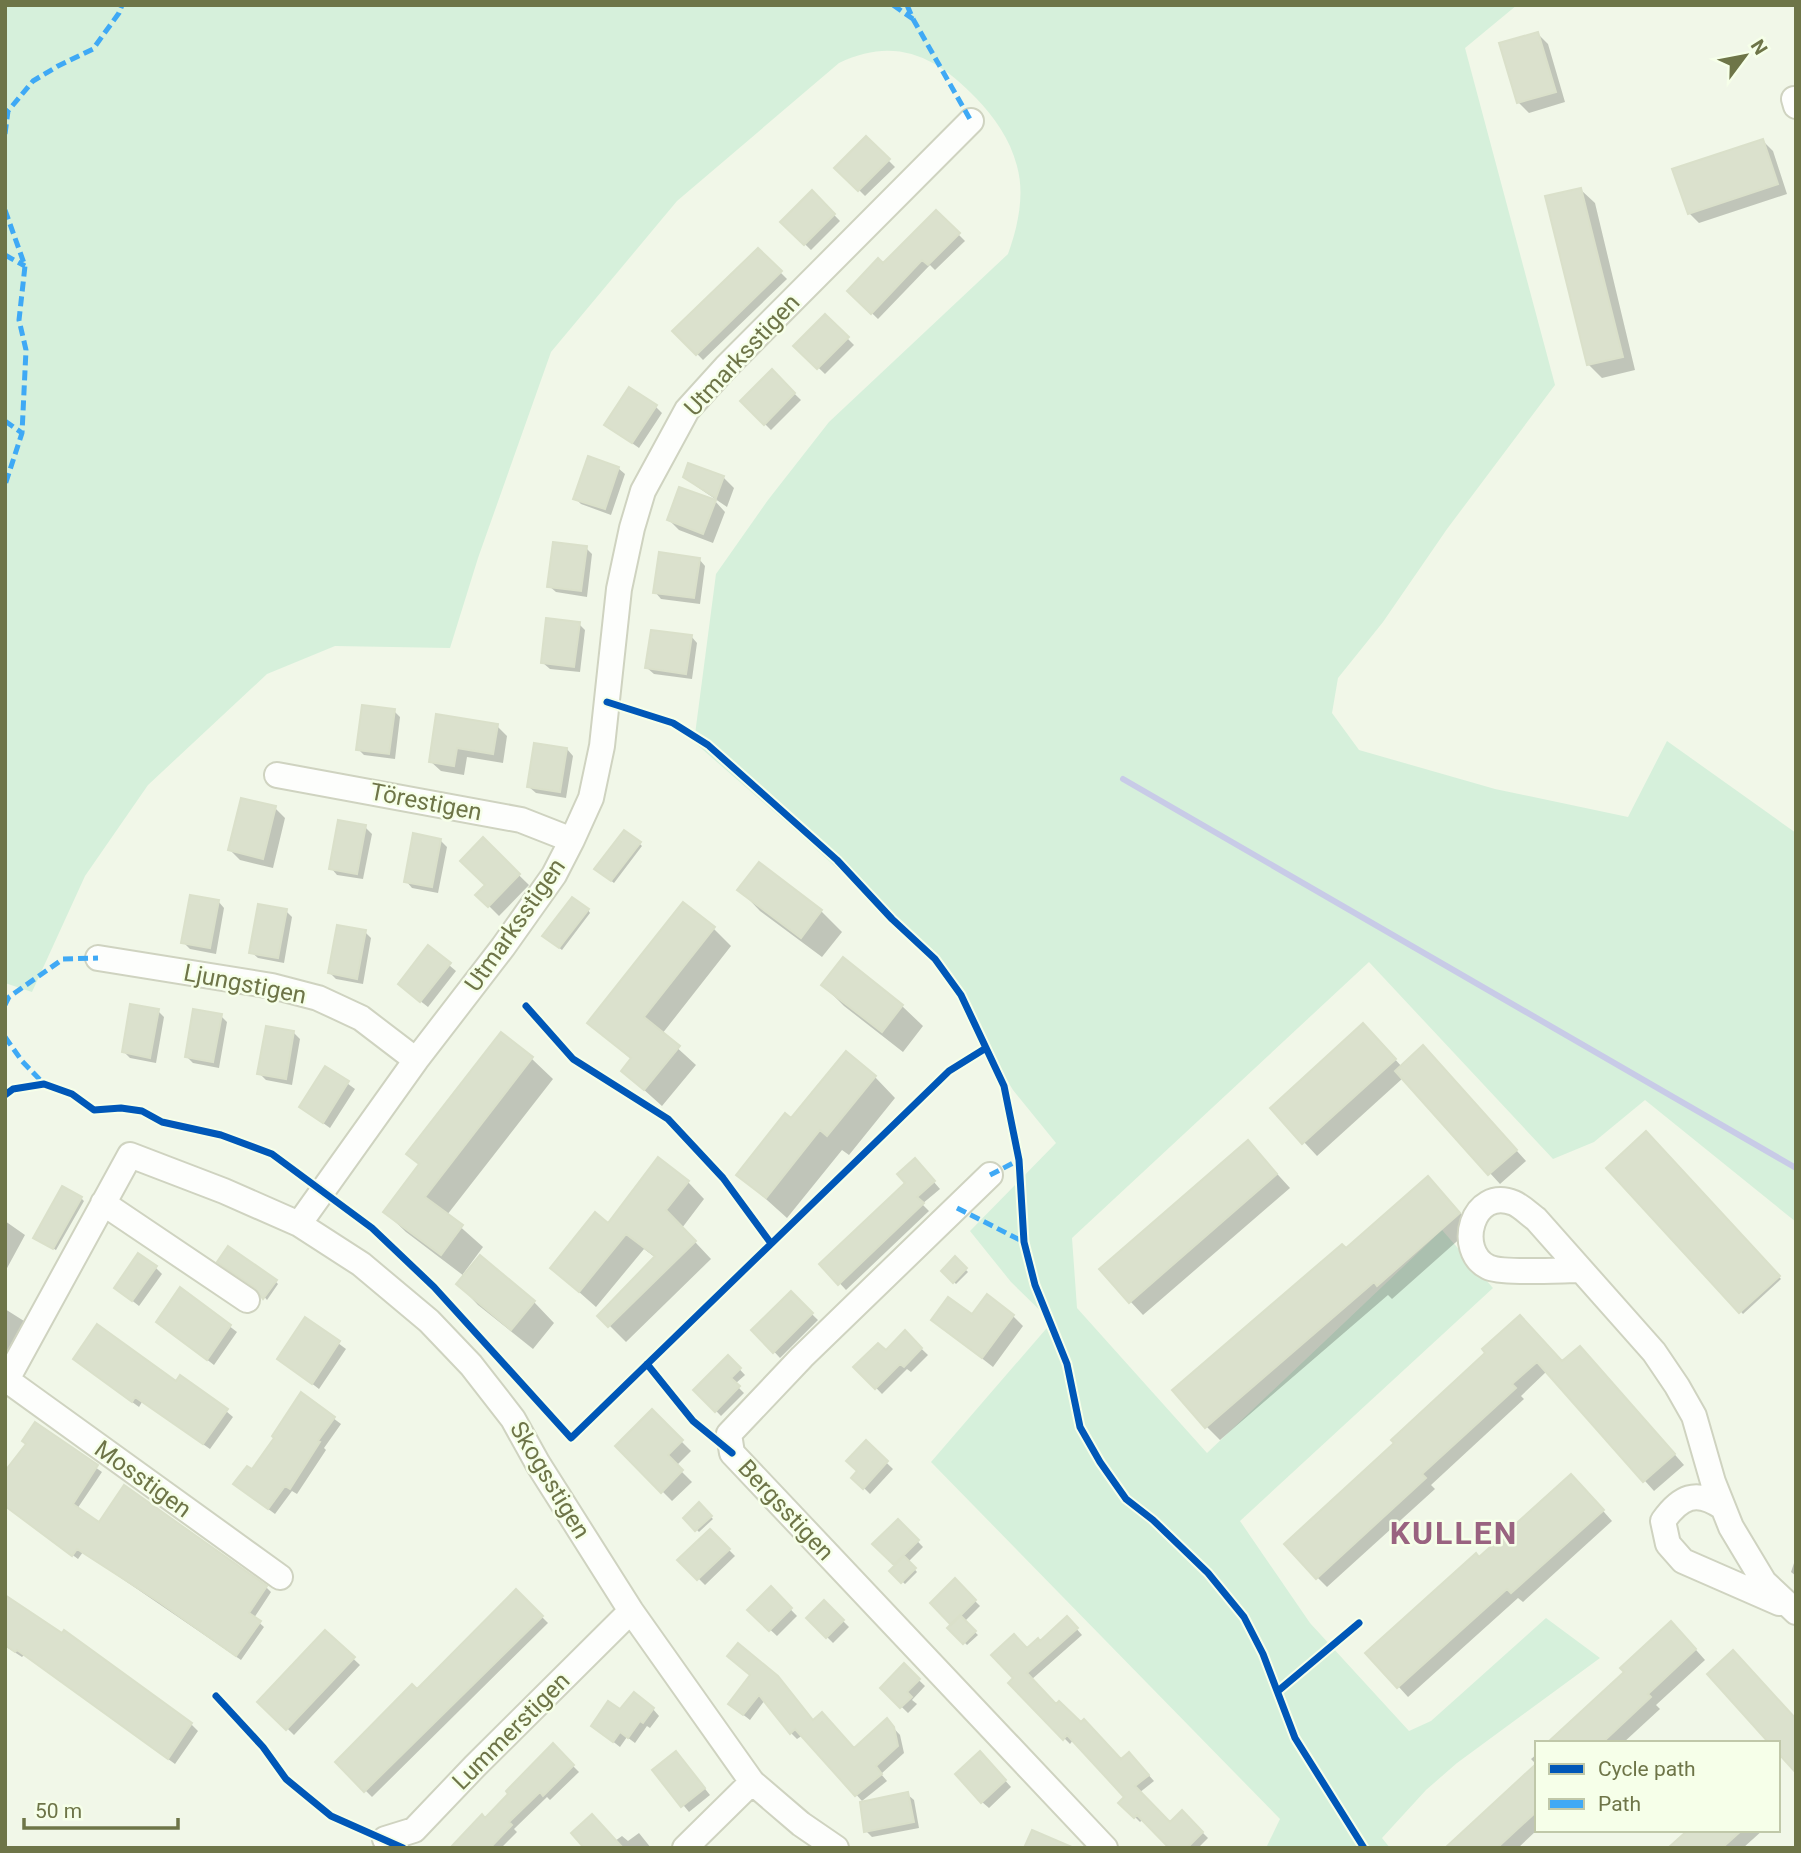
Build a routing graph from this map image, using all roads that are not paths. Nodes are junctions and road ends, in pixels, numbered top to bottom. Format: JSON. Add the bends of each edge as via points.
{"nodes":[{"id":1,"x":1796,"y":99,"type":"edge"},
{"id":2,"x":1796,"y":106,"type":"edge"},
{"id":3,"x":971,"y":121,"type":"dead end"},
{"id":4,"x":278,"y":775,"type":"dead end"},
{"id":5,"x":572,"y":840,"type":"junction"},
{"id":6,"x":98,"y":958,"type":"dead end"},
{"id":7,"x":416,"y":1060,"type":"junction"},
{"id":8,"x":990,"y":1175,"type":"dead end"},
{"id":9,"x":103,"y":1203,"type":"junction"},
{"id":10,"x":299,"y":1224,"type":"junction"},
{"id":11,"x":1581,"y":1270,"type":"dead end"},
{"id":12,"x":247,"y":1300,"type":"dead end"},
{"id":13,"x":6,"y":1382,"type":"edge"},
{"id":14,"x":1722,"y":1507,"type":"junction"},
{"id":15,"x":280,"y":1577,"type":"dead end"},
{"id":16,"x":1792,"y":1610,"type":"edge"},
{"id":17,"x":631,"y":1611,"type":"junction"},
{"id":18,"x":752,"y":1782,"type":"junction"},
{"id":19,"x":385,"y":1839,"type":"dead end"},
{"id":20,"x":685,"y":1848,"type":"edge"},
{"id":21,"x":836,"y":1848,"type":"edge"},
{"id":22,"x":1104,"y":1848,"type":"edge"}],
"edges":[{"from":1,"to":2,"type":"street"},
{"from":3,"to":5,"type":"street","name":"Utmarksstigen","via":[[726,367],[687,410],[659,458],[632,528],[619,589],[602,746],[591,798]]},
{"from":4,"to":5,"type":"street","name":"Törestigen","via":[[521,820]]},
{"from":5,"to":7,"type":"street","name":"Utmarksstigen","via":[[540,896]]},
{"from":6,"to":7,"type":"street","name":"Ljungstigen","via":[[272,986],[318,998],[361,1018]]},
{"from":7,"to":10,"type":"street","name":"Utmarksstigen"},
{"from":8,"to":22,"type":"street","name":"Bergsstigen","via":[[729,1434],[732,1453]]},
{"from":9,"to":10,"type":"street","name":"Mosstigen","via":[[130,1155]]},
{"from":9,"to":12,"type":"street"},
{"from":9,"to":13,"type":"street","name":"Mosstigen"},
{"from":10,"to":17,"type":"street","name":"Skogsstigen","via":[[404,1298],[471,1365],[513,1419]]},
{"from":11,"to":14,"type":"street","via":[[1654,1352],[1677,1386],[1694,1416]]},
{"from":13,"to":15,"type":"street","name":"Mosstigen"},
{"from":14,"to":16,"type":"street","via":[[1764,1582]]},
{"from":14,"to":16,"type":"street","via":[[1702,1496],[1686,1498],[1663,1521],[1668,1544],[1683,1561]]},
{"from":17,"to":18,"type":"street","name":"Skogsstigen"},
{"from":17,"to":19,"type":"street","name":"Lummerstigen","via":[[415,1830]]},
{"from":18,"to":20,"type":"street"},
{"from":18,"to":21,"type":"street","name":"Skogsstigen"}]}
